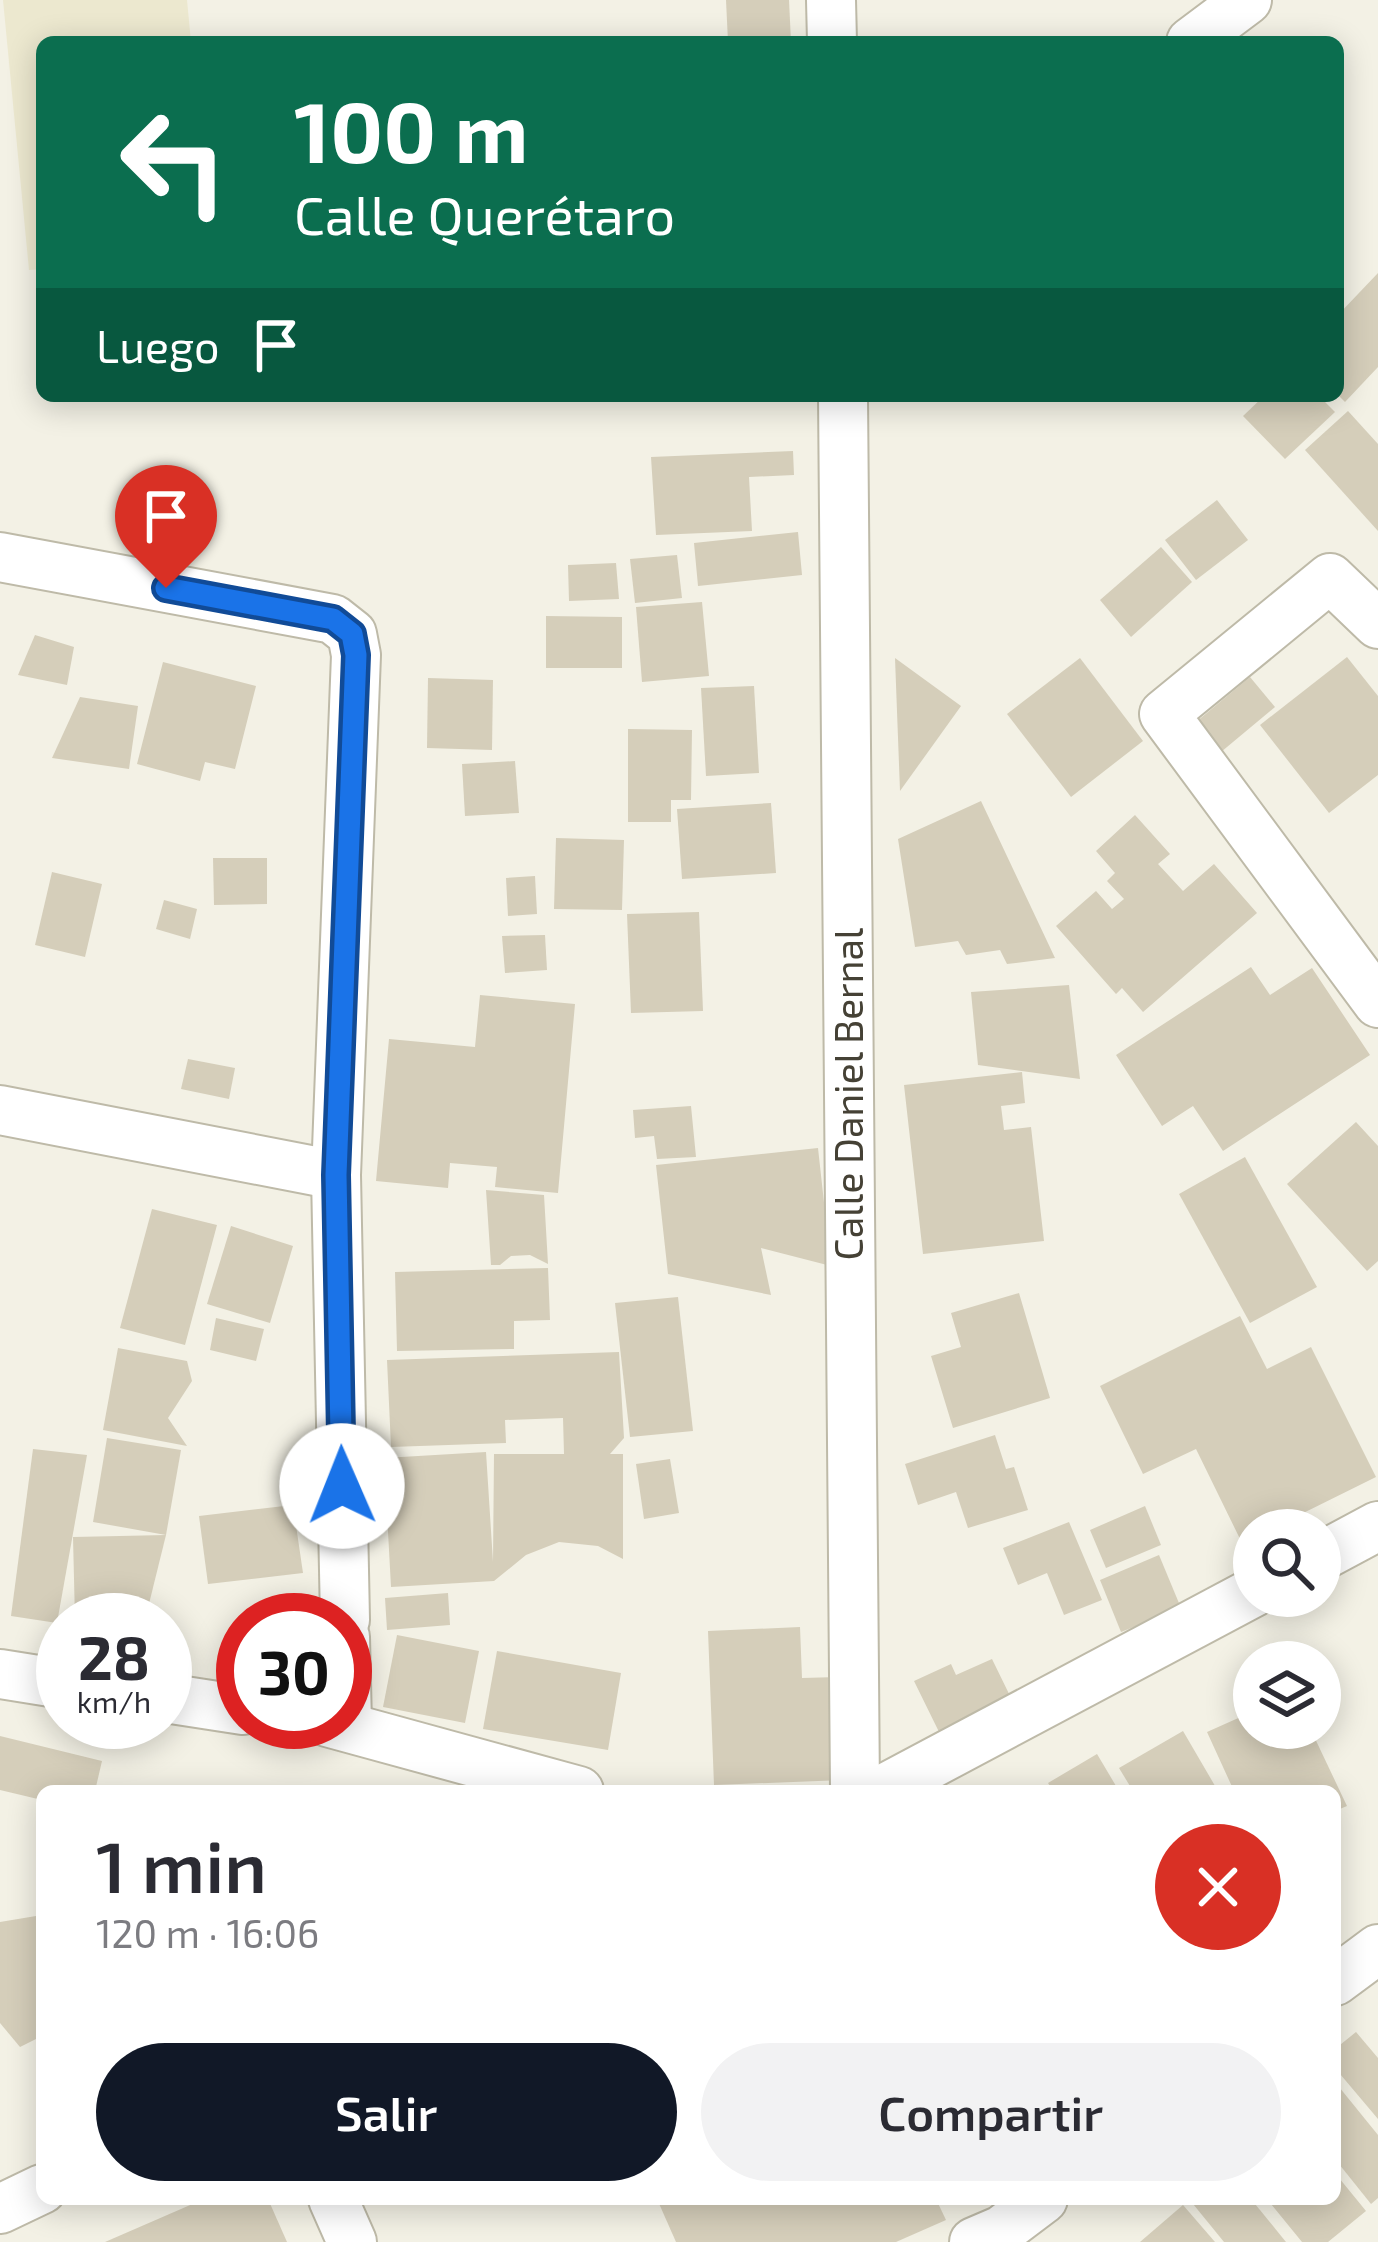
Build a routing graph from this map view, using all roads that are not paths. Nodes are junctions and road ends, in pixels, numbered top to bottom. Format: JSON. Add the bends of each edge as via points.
{"nodes":[{"id":1,"x":831,"y":0,"type":"edge"},
{"id":2,"x":1247,"y":0,"type":"edge"},
{"id":3,"x":832,"y":36,"type":"edge"},
{"id":4,"x":1198,"y":36,"type":"edge"},
{"id":5,"x":844,"y":402,"type":"edge"},
{"id":6,"x":0,"y":557,"type":"edge"},
{"id":7,"x":1378,"y":624,"type":"edge"},
{"id":8,"x":1378,"y":1003,"type":"edge"},
{"id":9,"x":0,"y":1110,"type":"edge"},
{"id":10,"x":336,"y":1175,"type":"junction"},
{"id":11,"x":1378,"y":1526,"type":"edge"},
{"id":12,"x":1341,"y":1546,"type":"edge"},
{"id":13,"x":344,"y":1593,"type":"edge"},
{"id":14,"x":1233,"y":1603,"type":"edge"},
{"id":15,"x":0,"y":1674,"type":"edge"},
{"id":16,"x":36,"y":1680,"type":"edge"},
{"id":17,"x":372,"y":1734,"type":"edge"},
{"id":18,"x":557,"y":1785,"type":"edge"},
{"id":19,"x":855,"y":1785,"type":"edge"},
{"id":20,"x":891,"y":1785,"type":"edge"},
{"id":21,"x":1378,"y":1949,"type":"edge"},
{"id":22,"x":1341,"y":1977,"type":"edge"},
{"id":23,"x":36,"y":2192,"type":"edge"},
{"id":24,"x":336,"y":2205,"type":"edge"},
{"id":25,"x":1033,"y":2205,"type":"edge"},
{"id":26,"x":0,"y":2209,"type":"edge"},
{"id":27,"x":994,"y":2228,"type":"edge"},
{"id":28,"x":352,"y":2242,"type":"edge"}],
"edges":[{"from":1,"to":3,"type":"street"},
{"from":2,"to":4,"type":"street"},
{"from":5,"to":19,"type":"street","name":"Calle Daniel Bernal"},
{"from":6,"to":10,"type":"street","via":[[333,619],[352,634]]},
{"from":7,"to":8,"type":"street","via":[[1330,578],[1164,713]]},
{"from":9,"to":10,"type":"street"},
{"from":10,"to":13,"type":"street"},
{"from":11,"to":12,"type":"street"},
{"from":14,"to":20,"type":"street"},
{"from":15,"to":16,"type":"street"},
{"from":17,"to":18,"type":"street"},
{"from":21,"to":22,"type":"street"},
{"from":23,"to":26,"type":"street"},
{"from":24,"to":28,"type":"street"},
{"from":25,"to":27,"type":"street"}]}
